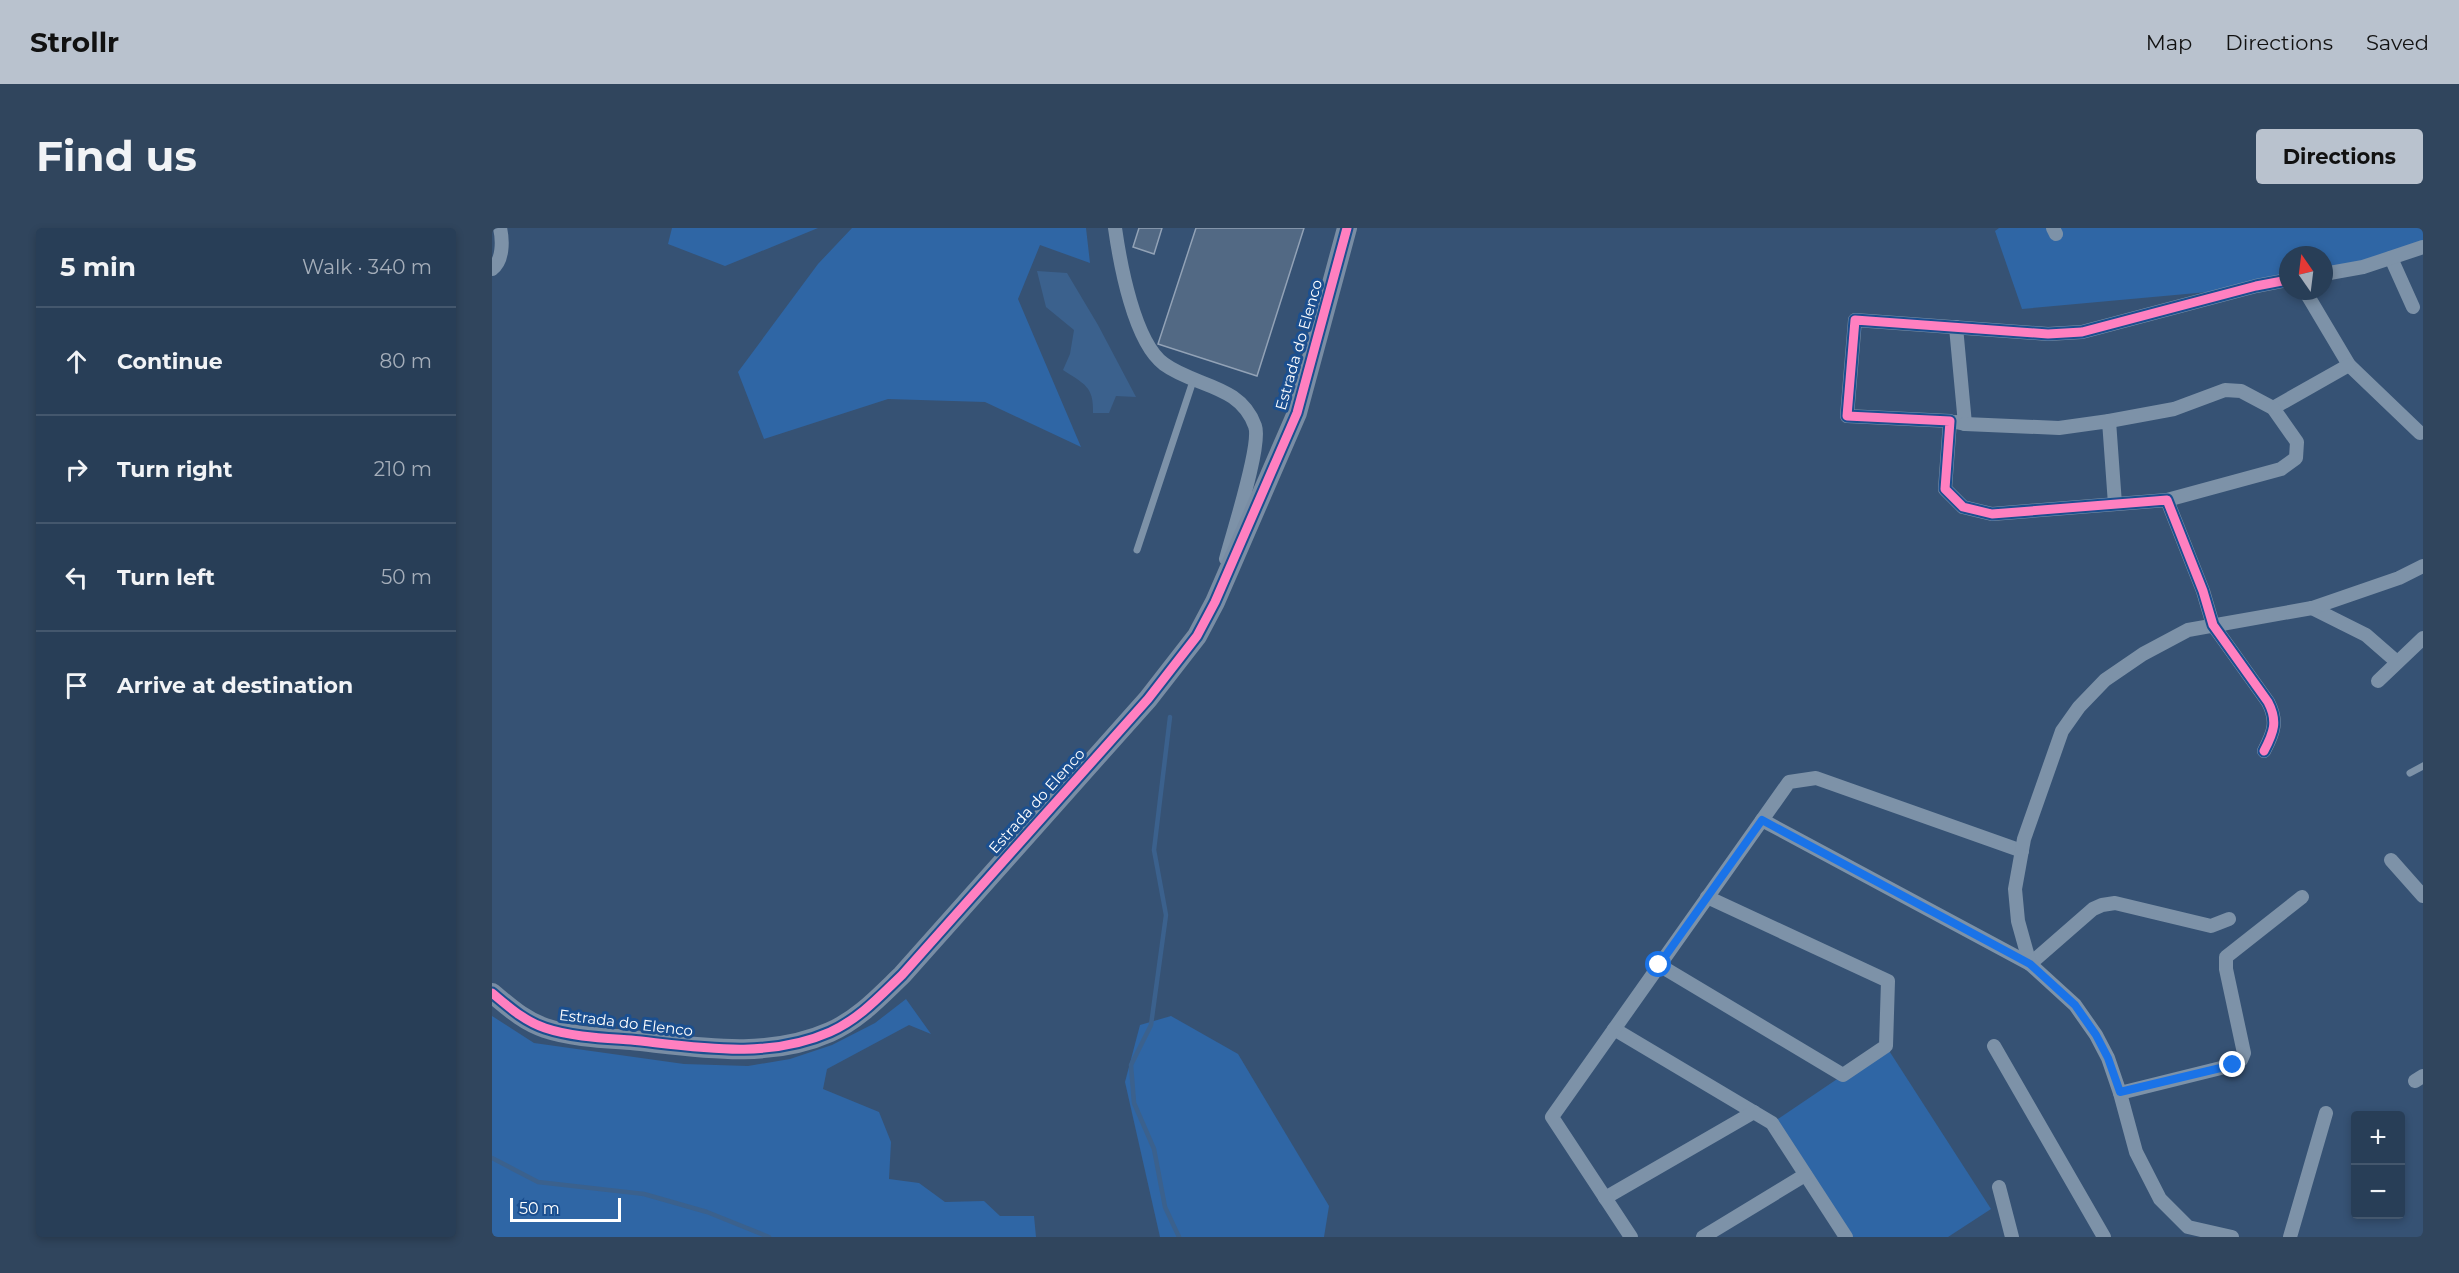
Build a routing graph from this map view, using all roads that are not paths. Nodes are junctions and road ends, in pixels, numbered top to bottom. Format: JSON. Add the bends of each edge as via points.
{"nodes":[{"id":1,"x":500,"y":228,"type":"edge"},
{"id":2,"x":1115,"y":228,"type":"edge"},
{"id":3,"x":1347,"y":228,"type":"edge"},
{"id":4,"x":2423,"y":248,"type":"edge"},
{"id":5,"x":2391,"y":258,"type":"junction"},
{"id":6,"x":492,"y":269,"type":"edge"},
{"id":7,"x":2333,"y":272,"type":"edge"},
{"id":8,"x":2279,"y":282,"type":"edge"},
{"id":9,"x":2310,"y":300,"type":"edge"},
{"id":10,"x":2413,"y":307,"type":"dead end"},
{"id":11,"x":1956,"y":327,"type":"junction"},
{"id":12,"x":2349,"y":365,"type":"junction"},
{"id":13,"x":1193,"y":381,"type":"junction"},
{"id":14,"x":2273,"y":408,"type":"junction"},
{"id":15,"x":1950,"y":421,"type":"junction"},
{"id":16,"x":2109,"y":421,"type":"junction"},
{"id":17,"x":1965,"y":424,"type":"junction"},
{"id":18,"x":2420,"y":434,"type":"dead end"},
{"id":19,"x":2167,"y":500,"type":"junction"},
{"id":20,"x":2115,"y":504,"type":"junction"},
{"id":21,"x":1137,"y":550,"type":"dead end"},
{"id":22,"x":2423,"y":566,"type":"edge"},
{"id":23,"x":1215,"y":602,"type":"junction"},
{"id":24,"x":2313,"y":608,"type":"junction"},
{"id":25,"x":2213,"y":625,"type":"junction"},
{"id":26,"x":2423,"y":638,"type":"edge"},
{"id":27,"x":2397,"y":662,"type":"junction"},
{"id":28,"x":2378,"y":681,"type":"dead end"},
{"id":29,"x":2264,"y":750,"type":"dead end"},
{"id":30,"x":2423,"y":766,"type":"edge"},
{"id":31,"x":2410,"y":773,"type":"dead end"},
{"id":32,"x":1762,"y":820,"type":"junction"},
{"id":33,"x":2022,"y":851,"type":"junction"},
{"id":34,"x":2391,"y":860,"type":"dead end"},
{"id":35,"x":2423,"y":896,"type":"edge"},
{"id":36,"x":1707,"y":897,"type":"junction"},
{"id":37,"x":2302,"y":897,"type":"dead end"},
{"id":38,"x":2229,"y":920,"type":"dead end"},
{"id":39,"x":2030,"y":964,"type":"junction"},
{"id":40,"x":1659,"y":965,"type":"junction"},
{"id":41,"x":492,"y":993,"type":"edge"},
{"id":42,"x":1614,"y":1029,"type":"junction"},
{"id":43,"x":1994,"y":1046,"type":"dead end"},
{"id":44,"x":2120,"y":1092,"type":"junction"},
{"id":45,"x":1754,"y":1112,"type":"junction"},
{"id":46,"x":2326,"y":1113,"type":"dead end"},
{"id":47,"x":1805,"y":1175,"type":"junction"},
{"id":48,"x":1999,"y":1187,"type":"dead end"},
{"id":49,"x":1605,"y":1198,"type":"junction"},
{"id":50,"x":1631,"y":1237,"type":"edge"},
{"id":51,"x":1703,"y":1237,"type":"edge"},
{"id":52,"x":1846,"y":1237,"type":"edge"},
{"id":53,"x":2012,"y":1237,"type":"edge"},
{"id":54,"x":2104,"y":1237,"type":"edge"},
{"id":55,"x":2228,"y":1237,"type":"edge"},
{"id":56,"x":2290,"y":1237,"type":"edge"}],
"edges":[{"from":1,"to":6,"type":"street","via":[[500,256],[498,265]]},
{"from":2,"to":13,"type":"street","name":"Estrada do Elenco","via":[[1128,296],[1146,340],[1162,363]]},
{"from":3,"to":23,"type":"street","name":"Estrada do Elenco","via":[[1298,413]]},
{"from":4,"to":5,"type":"street"},
{"from":5,"to":7,"type":"street"},
{"from":5,"to":10,"type":"street"},
{"from":8,"to":11,"type":"street","via":[[2082,332],[2048,334]]},
{"from":9,"to":12,"type":"street"},
{"from":11,"to":15,"type":"street","via":[[1855,320],[1847,416]]},
{"from":11,"to":17,"type":"street"},
{"from":12,"to":14,"type":"street"},
{"from":12,"to":18,"type":"street"},
{"from":13,"to":21,"type":"lane"},
{"from":13,"to":23,"type":"street","name":"Estrada do Elenco","via":[[1227,391],[1244,405],[1256,428],[1254,454]]},
{"from":14,"to":16,"type":"street","via":[[2241,391],[2225,390],[2174,409]]},
{"from":14,"to":19,"type":"street","via":[[2296,442],[2296,458],[2281,469]]},
{"from":15,"to":17,"type":"street"},
{"from":15,"to":20,"type":"street","via":[[1945,489],[1963,507],[1992,514]]},
{"from":16,"to":17,"type":"street","via":[[2059,428]]},
{"from":16,"to":20,"type":"street"},
{"from":19,"to":20,"type":"street"},
{"from":19,"to":25,"type":"street"},
{"from":22,"to":24,"type":"street"},
{"from":23,"to":41,"type":"street","name":"Estrada do Elenco","via":[[1197,636],[1148,699],[902,975],[849,1022],[804,1041],[733,1051],[576,1035],[546,1028],[519,1016]]},
{"from":24,"to":25,"type":"street"},
{"from":24,"to":27,"type":"street","via":[[2366,635]]},
{"from":25,"to":29,"type":"street","via":[[2274,714],[2274,730]]},
{"from":25,"to":33,"type":"street","via":[[2188,630],[2143,654],[2105,680],[2079,707],[2062,731]]},
{"from":26,"to":27,"type":"street"},
{"from":27,"to":28,"type":"street"},
{"from":30,"to":31,"type":"lane"},
{"from":32,"to":33,"type":"street","via":[[1789,782],[1816,778]]},
{"from":32,"to":36,"type":"street"},
{"from":32,"to":39,"type":"street"},
{"from":33,"to":39,"type":"street","via":[[2015,889],[2018,921]]},
{"from":34,"to":35,"type":"street"},
{"from":36,"to":40,"type":"street"},
{"from":36,"to":40,"type":"street","via":[[1888,981],[1886,1046],[1843,1075]]},
{"from":37,"to":44,"type":"street","via":[[2226,957],[2244,1053],[2241,1060]]},
{"from":38,"to":39,"type":"street","via":[[2211,926],[2115,903],[2102,905]]},
{"from":39,"to":44,"type":"street","via":[[2075,1005],[2108,1058]]},
{"from":40,"to":42,"type":"street"},
{"from":42,"to":45,"type":"street"},
{"from":42,"to":49,"type":"street","via":[[1552,1117]]},
{"from":43,"to":54,"type":"street"},
{"from":44,"to":55,"type":"street","via":[[2136,1152],[2160,1199],[2187,1227]]},
{"from":45,"to":47,"type":"street","via":[[1772,1123]]},
{"from":45,"to":49,"type":"street"},
{"from":46,"to":56,"type":"street"},
{"from":47,"to":51,"type":"street"},
{"from":47,"to":52,"type":"street"},
{"from":48,"to":53,"type":"street"},
{"from":49,"to":50,"type":"street"}]}
